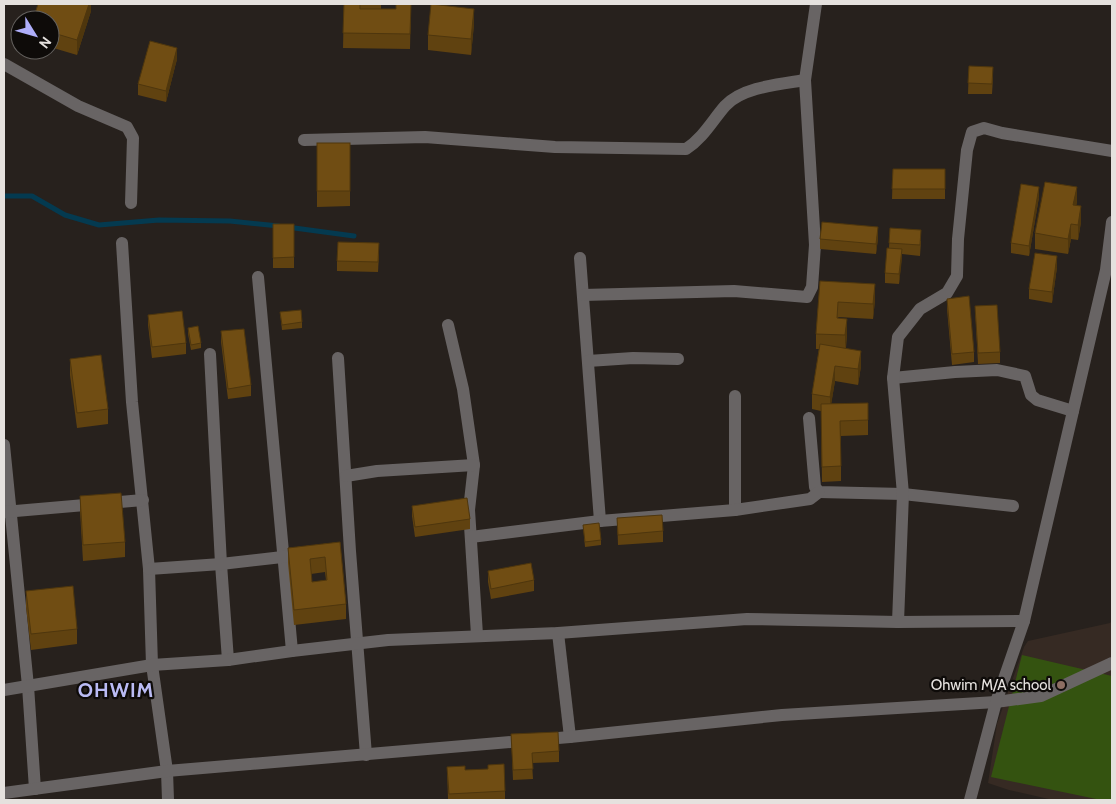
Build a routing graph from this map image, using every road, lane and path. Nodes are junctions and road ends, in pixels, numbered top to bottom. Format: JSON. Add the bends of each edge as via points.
{"nodes":[{"id":1,"x":816,"y":4,"type":"edge"},
{"id":2,"x":4,"y":64,"type":"edge"},
{"id":3,"x":805,"y":80,"type":"junction"},
{"id":4,"x":304,"y":140,"type":"dead end"},
{"id":5,"x":1112,"y":151,"type":"edge"},
{"id":6,"x":131,"y":203,"type":"dead end"},
{"id":7,"x":1112,"y":222,"type":"edge"},
{"id":8,"x":122,"y":244,"type":"dead end"},
{"id":9,"x":580,"y":258,"type":"dead end"},
{"id":10,"x":1109,"y":270,"type":"edge"},
{"id":11,"x":258,"y":277,"type":"dead end"},
{"id":12,"x":583,"y":295,"type":"junction"},
{"id":13,"x":448,"y":325,"type":"dead end"},
{"id":14,"x":210,"y":354,"type":"dead end"},
{"id":15,"x":338,"y":358,"type":"dead end"},
{"id":16,"x":678,"y":359,"type":"dead end"},
{"id":17,"x":588,"y":361,"type":"junction"},
{"id":18,"x":893,"y":378,"type":"junction"},
{"id":19,"x":736,"y":396,"type":"dead end"},
{"id":20,"x":1073,"y":410,"type":"junction"},
{"id":21,"x":809,"y":418,"type":"dead end"},
{"id":22,"x":4,"y":445,"type":"edge"},
{"id":23,"x":474,"y":465,"type":"junction"},
{"id":24,"x":346,"y":476,"type":"junction"},
{"id":25,"x":819,"y":492,"type":"junction"},
{"id":26,"x":903,"y":494,"type":"junction"},
{"id":27,"x":143,"y":500,"type":"junction"},
{"id":28,"x":1013,"y":506,"type":"dead end"},
{"id":29,"x":735,"y":510,"type":"junction"},
{"id":30,"x":7,"y":512,"type":"edge"},
{"id":31,"x":600,"y":521,"type":"junction"},
{"id":32,"x":471,"y":536,"type":"junction"},
{"id":33,"x":302,"y":555,"type":"edge"},
{"id":34,"x":283,"y":557,"type":"junction"},
{"id":35,"x":221,"y":564,"type":"junction"},
{"id":36,"x":149,"y":570,"type":"junction"},
{"id":37,"x":1024,"y":621,"type":"junction"},
{"id":38,"x":898,"y":622,"type":"junction"},
{"id":39,"x":558,"y":633,"type":"junction"},
{"id":40,"x":477,"y":635,"type":"junction"},
{"id":41,"x":358,"y":644,"type":"junction"},
{"id":42,"x":292,"y":651,"type":"junction"},
{"id":43,"x":228,"y":660,"type":"junction"},
{"id":44,"x":1112,"y":663,"type":"edge"},
{"id":45,"x":152,"y":665,"type":"junction"},
{"id":46,"x":28,"y":686,"type":"junction"},
{"id":47,"x":4,"y":690,"type":"edge"},
{"id":48,"x":996,"y":702,"type":"junction"},
{"id":49,"x":570,"y":737,"type":"junction"},
{"id":50,"x":366,"y":755,"type":"junction"},
{"id":51,"x":166,"y":771,"type":"junction"},
{"id":52,"x":34,"y":789,"type":"junction"},
{"id":53,"x":4,"y":793,"type":"edge"},
{"id":54,"x":168,"y":800,"type":"edge"},
{"id":55,"x":970,"y":800,"type":"edge"}],
"edges":[{"from":1,"to":3,"type":"street"},
{"from":2,"to":6,"type":"street","via":[[78,106],[127,127],[133,138]]},
{"from":3,"to":4,"type":"street","via":[[751,90],[727,104],[698,142],[686,149],[556,147],[425,137]]},
{"from":3,"to":12,"type":"street","via":[[815,245],[812,287],[807,297],[734,291]]},
{"from":5,"to":18,"type":"street","via":[[984,128],[972,132],[967,150],[957,276],[947,293],[920,309],[898,337]]},
{"from":7,"to":10,"type":"street"},
{"from":8,"to":27,"type":"street","via":[[132,402]]},
{"from":9,"to":12,"type":"street"},
{"from":10,"to":20,"type":"street"},
{"from":11,"to":34,"type":"street"},
{"from":12,"to":17,"type":"street"},
{"from":13,"to":23,"type":"street","via":[[463,390]]},
{"from":14,"to":35,"type":"street"},
{"from":15,"to":24,"type":"street"},
{"from":16,"to":17,"type":"street"},
{"from":17,"to":31,"type":"street"},
{"from":18,"to":20,"type":"street","via":[[997,370],[1025,376],[1031,395],[1037,400]]},
{"from":18,"to":26,"type":"street"},
{"from":19,"to":29,"type":"street"},
{"from":20,"to":37,"type":"street"},
{"from":21,"to":25,"type":"street","via":[[815,487]]},
{"from":22,"to":30,"type":"street"},
{"from":23,"to":24,"type":"street"},
{"from":23,"to":32,"type":"street","via":[[469,510]]},
{"from":24,"to":41,"type":"street","via":[[346,551]]},
{"from":25,"to":26,"type":"street"},
{"from":25,"to":29,"type":"street","via":[[810,499]]},
{"from":26,"to":28,"type":"street"},
{"from":26,"to":38,"type":"street"},
{"from":27,"to":30,"type":"street"},
{"from":27,"to":36,"type":"street"},
{"from":29,"to":31,"type":"street"},
{"from":30,"to":46,"type":"street"},
{"from":31,"to":32,"type":"street"},
{"from":32,"to":40,"type":"street"},
{"from":33,"to":34,"type":"street"},
{"from":34,"to":35,"type":"street"},
{"from":34,"to":42,"type":"street"},
{"from":35,"to":36,"type":"street"},
{"from":35,"to":43,"type":"street"},
{"from":36,"to":45,"type":"street"},
{"from":37,"to":38,"type":"street"},
{"from":37,"to":48,"type":"street"},
{"from":38,"to":39,"type":"street","via":[[747,619]]},
{"from":39,"to":40,"type":"street"},
{"from":39,"to":49,"type":"street"},
{"from":40,"to":41,"type":"street"},
{"from":41,"to":42,"type":"street"},
{"from":41,"to":50,"type":"street"},
{"from":42,"to":43,"type":"street"},
{"from":43,"to":45,"type":"street"},
{"from":44,"to":48,"type":"street","via":[[1041,696]]},
{"from":45,"to":46,"type":"street"},
{"from":45,"to":51,"type":"street"},
{"from":46,"to":47,"type":"street"},
{"from":46,"to":52,"type":"street"},
{"from":48,"to":49,"type":"street","via":[[782,715]]},
{"from":48,"to":55,"type":"street"},
{"from":49,"to":50,"type":"street"},
{"from":50,"to":51,"type":"street"},
{"from":51,"to":52,"type":"street"},
{"from":51,"to":54,"type":"street"},
{"from":52,"to":53,"type":"street"}]}
